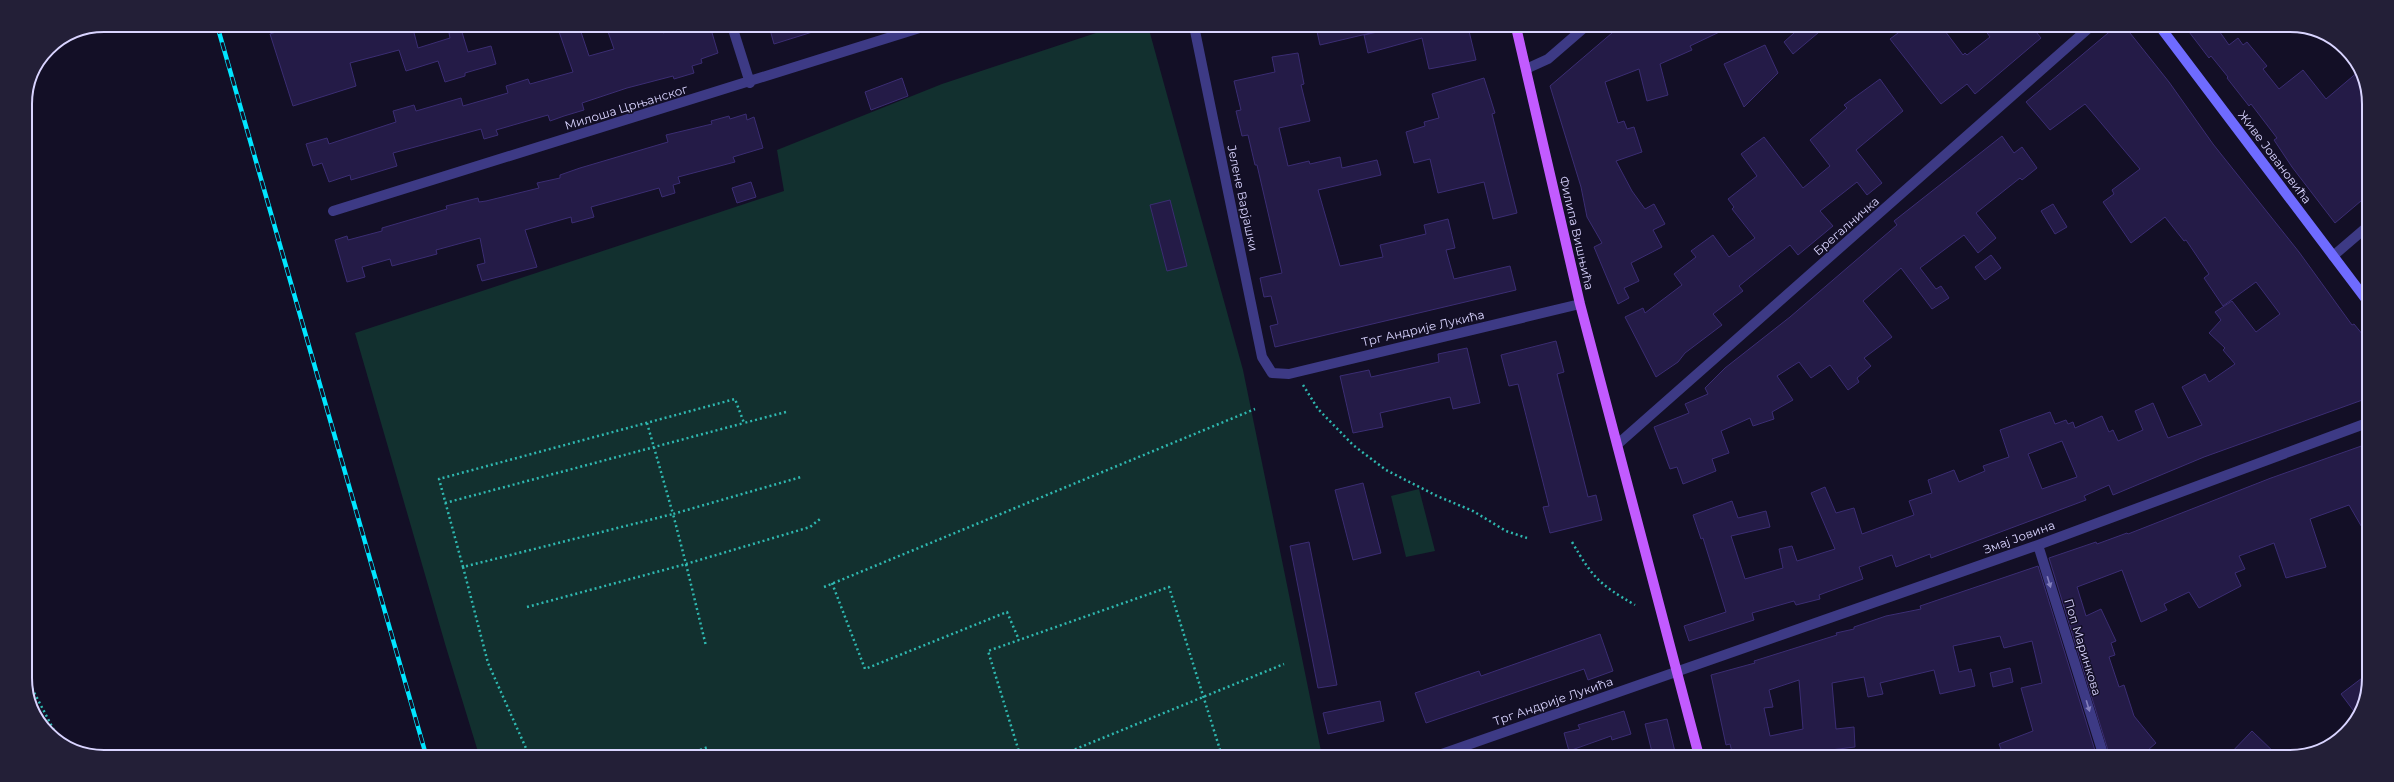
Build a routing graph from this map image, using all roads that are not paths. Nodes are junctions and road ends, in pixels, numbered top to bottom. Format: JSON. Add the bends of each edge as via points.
{"nodes":[{"id":1,"x":734,"y":32,"type":"edge"},
{"id":2,"x":907,"y":32,"type":"edge"},
{"id":3,"x":1195,"y":32,"type":"edge"},
{"id":4,"x":1517,"y":32,"type":"edge"},
{"id":5,"x":1579,"y":32,"type":"edge"},
{"id":6,"x":2085,"y":32,"type":"edge"},
{"id":7,"x":2164,"y":32,"type":"edge"},
{"id":8,"x":1526,"y":69,"type":"junction"},
{"id":9,"x":750,"y":83,"type":"junction"},
{"id":10,"x":333,"y":211,"type":"dead end"},
{"id":11,"x":2362,"y":231,"type":"edge"},
{"id":12,"x":2333,"y":256,"type":"junction"},
{"id":13,"x":2362,"y":294,"type":"edge"},
{"id":14,"x":1580,"y":304,"type":"junction"},
{"id":15,"x":1272,"y":373,"type":"joint"},
{"id":16,"x":2362,"y":425,"type":"edge"},
{"id":17,"x":1619,"y":443,"type":"junction"},
{"id":18,"x":2038,"y":545,"type":"junction"},
{"id":19,"x":1678,"y":670,"type":"junction"},
{"id":20,"x":1453,"y":750,"type":"edge"},
{"id":21,"x":1698,"y":750,"type":"edge"},
{"id":22,"x":2102,"y":750,"type":"edge"}],
"edges":[{"from":1,"to":9,"type":"street"},
{"from":2,"to":9,"type":"street","name":"Милоша Црњанског"},
{"from":3,"to":15,"type":"street","name":"Јелене Варјашки","via":[[1262,357]]},
{"from":4,"to":8,"type":"main road","name":"Филипа Вишњића"},
{"from":5,"to":8,"type":"street","via":[[1548,59]]},
{"from":6,"to":17,"type":"street","name":"Брегалничка"},
{"from":7,"to":12,"type":"street","name":"Живе Јовановића"},
{"from":8,"to":14,"type":"main road","name":"Филипа Вишњића"},
{"from":9,"to":10,"type":"street","name":"Милоша Црњанског"},
{"from":11,"to":12,"type":"street"},
{"from":12,"to":13,"type":"street","name":"Живе Јовановића"},
{"from":14,"to":15,"type":"street","name":"Трг Андрије Лукића","via":[[1296,372]]},
{"from":14,"to":17,"type":"main road","name":"Филипа Вишњића"},
{"from":16,"to":18,"type":"street","name":"Змај Јовина"},
{"from":17,"to":19,"type":"main road"},
{"from":18,"to":19,"type":"street","name":"Змај Јовина"},
{"from":18,"to":22,"type":"street","name":"Поп Маринкова","one_way":true},
{"from":19,"to":20,"type":"street","name":"Трг Андрије Лукића"},
{"from":19,"to":21,"type":"main road"}]}
